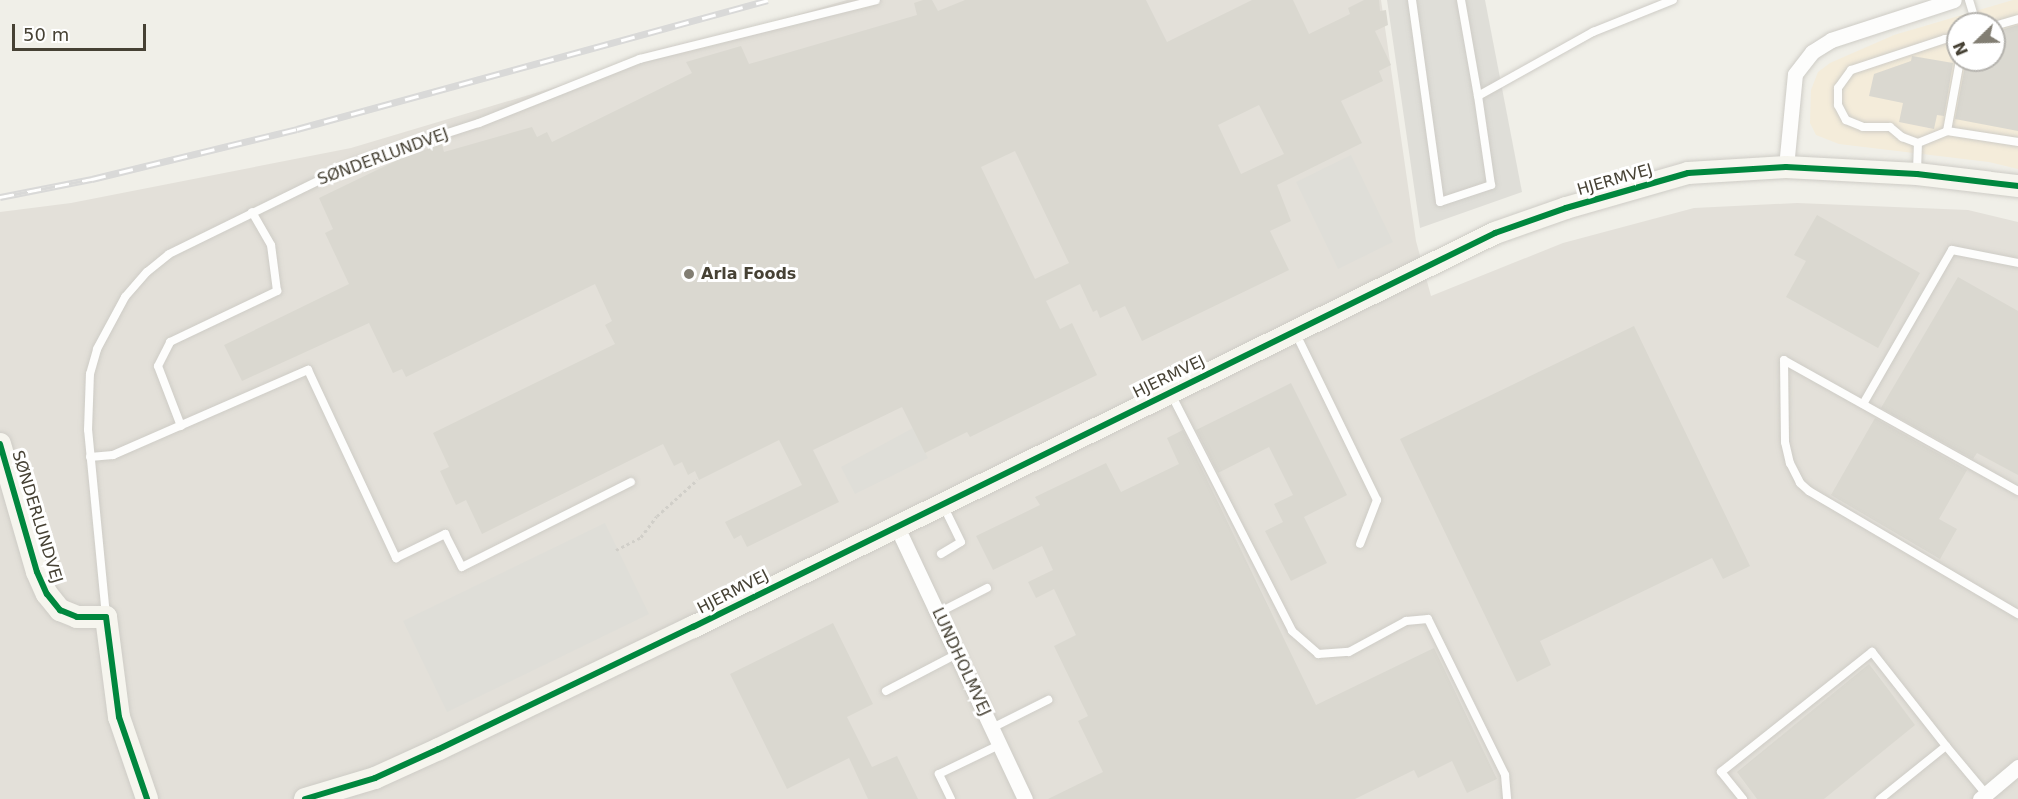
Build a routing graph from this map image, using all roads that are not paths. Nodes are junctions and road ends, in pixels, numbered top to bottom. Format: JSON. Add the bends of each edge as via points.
{"nodes":[{"id":1,"x":876,"y":0,"type":"edge"},
{"id":2,"x":1412,"y":0,"type":"edge"},
{"id":3,"x":1461,"y":0,"type":"edge"},
{"id":4,"x":1673,"y":0,"type":"edge"},
{"id":5,"x":1950,"y":1,"type":"edge"},
{"id":6,"x":1946,"y":39,"type":"edge"},
{"id":7,"x":1957,"y":72,"type":"edge"},
{"id":8,"x":1478,"y":96,"type":"junction"},
{"id":9,"x":1947,"y":131,"type":"junction"},
{"id":10,"x":2018,"y":142,"type":"edge"},
{"id":11,"x":1918,"y":143,"type":"junction"},
{"id":12,"x":1786,"y":166,"type":"junction"},
{"id":13,"x":1917,"y":174,"type":"junction"},
{"id":14,"x":2018,"y":186,"type":"edge"},
{"id":15,"x":252,"y":212,"type":"junction"},
{"id":16,"x":2018,"y":262,"type":"edge"},
{"id":17,"x":1294,"y":331,"type":"junction"},
{"id":18,"x":1170,"y":392,"type":"junction"},
{"id":19,"x":1863,"y":404,"type":"junction"},
{"id":20,"x":180,"y":426,"type":"junction"},
{"id":21,"x":0,"y":444,"type":"edge"},
{"id":22,"x":90,"y":457,"type":"junction"},
{"id":23,"x":631,"y":482,"type":"dead end"},
{"id":24,"x":2018,"y":492,"type":"edge"},
{"id":25,"x":942,"y":503,"type":"junction"},
{"id":26,"x":896,"y":525,"type":"junction"},
{"id":27,"x":1360,"y":544,"type":"dead end"},
{"id":28,"x":941,"y":554,"type":"dead end"},
{"id":29,"x":987,"y":588,"type":"dead end"},
{"id":30,"x":938,"y":613,"type":"junction"},
{"id":31,"x":2018,"y":614,"type":"edge"},
{"id":32,"x":106,"y":617,"type":"junction"},
{"id":33,"x":957,"y":654,"type":"junction"},
{"id":34,"x":886,"y":691,"type":"dead end"},
{"id":35,"x":1048,"y":700,"type":"dead end"},
{"id":36,"x":992,"y":728,"type":"junction"},
{"id":37,"x":999,"y":745,"type":"junction"},
{"id":38,"x":1946,"y":746,"type":"junction"},
{"id":39,"x":2017,"y":770,"type":"edge"},
{"id":40,"x":375,"y":778,"type":"junction"},
{"id":41,"x":1983,"y":796,"type":"edge"},
{"id":42,"x":147,"y":799,"type":"edge"},
{"id":43,"x":305,"y":799,"type":"edge"},
{"id":44,"x":345,"y":799,"type":"edge"},
{"id":45,"x":951,"y":799,"type":"edge"},
{"id":46,"x":1025,"y":799,"type":"edge"},
{"id":47,"x":1507,"y":799,"type":"edge"},
{"id":48,"x":1743,"y":799,"type":"edge"},
{"id":49,"x":1880,"y":799,"type":"edge"}],
"edges":[{"from":1,"to":15,"type":"lane","name":"SØNDERLUNDVEJ","via":[[640,59],[479,123],[356,163]]},
{"from":2,"to":8,"type":"lane","via":[[1440,202],[1491,185]]},
{"from":3,"to":8,"type":"lane"},
{"from":4,"to":8,"type":"lane","via":[[1593,32]]},
{"from":5,"to":12,"type":"street","via":[[1831,40],[1803,61],[1795,74]]},
{"from":6,"to":11,"type":"lane","via":[[1851,70],[1838,88],[1838,105],[1846,120],[1863,127],[1890,128]]},
{"from":7,"to":9,"type":"lane"},
{"from":9,"to":10,"type":"lane"},
{"from":9,"to":11,"type":"lane"},
{"from":11,"to":13,"type":"lane"},
{"from":12,"to":13,"type":"street","name":"HJERMVEJ"},
{"from":12,"to":17,"type":"street","name":"HJERMVEJ","via":[[1688,173],[1566,208],[1495,233]]},
{"from":13,"to":14,"type":"street","name":"HJERMVEJ"},
{"from":15,"to":20,"type":"lane","via":[[271,245],[278,291],[170,342],[158,366]]},
{"from":15,"to":22,"type":"lane","name":"SØNDERLUNDVEJ","via":[[170,254],[125,297],[97,349],[90,374]]},
{"from":16,"to":19,"type":"lane","via":[[1952,250]]},
{"from":17,"to":18,"type":"street","name":"HJERMVEJ"},
{"from":17,"to":27,"type":"lane","via":[[1377,500]]},
{"from":18,"to":25,"type":"street","name":"HJERMVEJ"},
{"from":18,"to":47,"type":"lane","via":[[1292,631],[1317,654],[1349,652],[1406,621],[1428,619],[1505,775]]},
{"from":19,"to":24,"type":"lane"},
{"from":19,"to":31,"type":"lane","via":[[1784,360],[1785,442],[1800,483]]},
{"from":20,"to":22,"type":"lane","via":[[113,455]]},
{"from":20,"to":23,"type":"lane","via":[[308,370],[396,558],[445,534],[462,567]]},
{"from":21,"to":32,"type":"street","name":"SØNDERLUNDVEJ","via":[[47,594],[60,610],[77,617]]},
{"from":22,"to":32,"type":"lane","name":"SØNDERLUNDVEJ"},
{"from":25,"to":26,"type":"street","name":"HJERMVEJ"},
{"from":25,"to":28,"type":"lane","via":[[961,542]]},
{"from":26,"to":30,"type":"street","name":"LUNDHOLMVEJ"},
{"from":26,"to":40,"type":"street","name":"HJERMVEJ"},
{"from":29,"to":30,"type":"lane"},
{"from":30,"to":33,"type":"street","name":"LUNDHOLMVEJ"},
{"from":32,"to":42,"type":"street","name":"SØNDERLUNDVEJ","via":[[119,717]]},
{"from":33,"to":34,"type":"lane"},
{"from":33,"to":36,"type":"street","name":"LUNDHOLMVEJ"},
{"from":35,"to":36,"type":"lane"},
{"from":36,"to":37,"type":"street","name":"LUNDHOLMVEJ"},
{"from":37,"to":45,"type":"lane","via":[[939,774]]},
{"from":37,"to":46,"type":"street","name":"LUNDHOLMVEJ"},
{"from":38,"to":41,"type":"lane"},
{"from":38,"to":48,"type":"lane","via":[[1872,652],[1722,772]]},
{"from":38,"to":49,"type":"lane"},
{"from":39,"to":41,"type":"street"},
{"from":40,"to":43,"type":"street","name":"HJERMVEJ"},
{"from":40,"to":44,"type":"street","name":"HJERMVEJ"}]}
